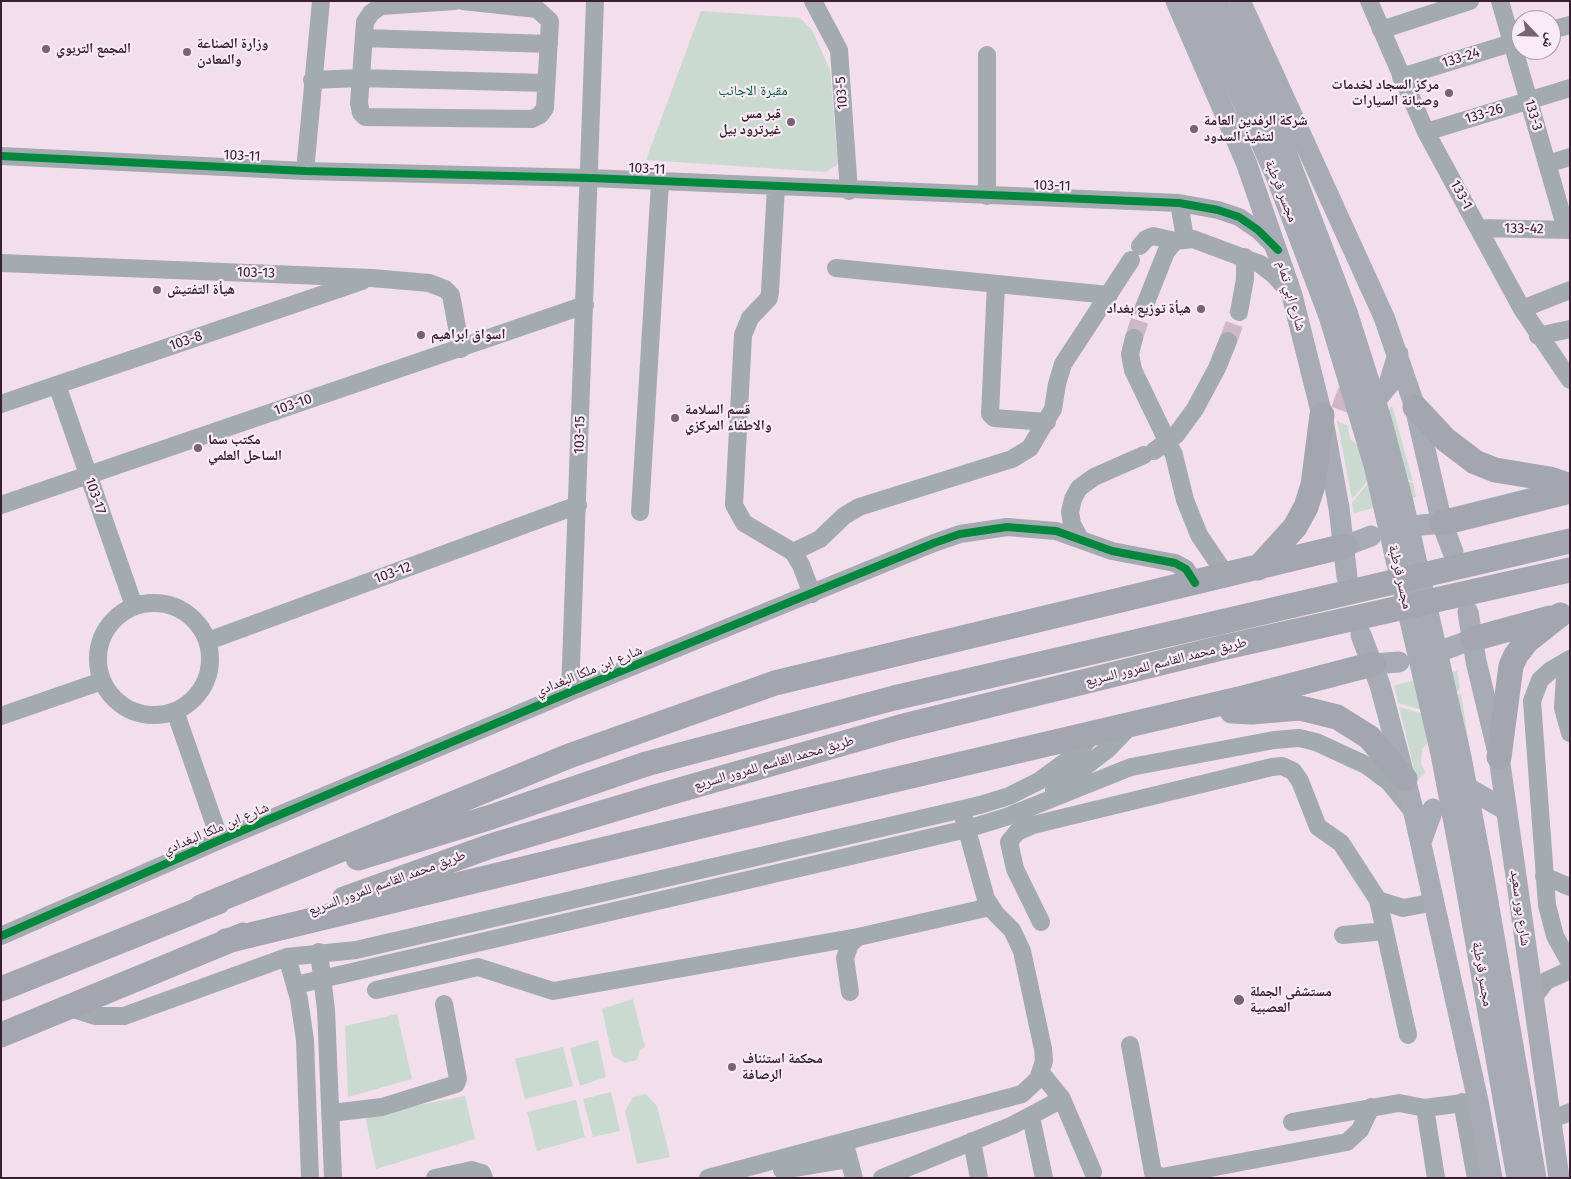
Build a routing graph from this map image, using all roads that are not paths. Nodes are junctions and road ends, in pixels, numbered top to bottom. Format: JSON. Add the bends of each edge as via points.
{"nodes":[{"id":1,"x":322,"y":1,"type":"edge"},
{"id":2,"x":455,"y":1,"type":"edge"},
{"id":3,"x":463,"y":1,"type":"edge"},
{"id":4,"x":595,"y":1,"type":"edge"},
{"id":5,"x":813,"y":1,"type":"edge"},
{"id":6,"x":1176,"y":1,"type":"edge"},
{"id":7,"x":1198,"y":1,"type":"edge"},
{"id":8,"x":1217,"y":1,"type":"edge"},
{"id":9,"x":1240,"y":1,"type":"edge"},
{"id":10,"x":1370,"y":1,"type":"edge"},
{"id":11,"x":1470,"y":1,"type":"edge"},
{"id":12,"x":1500,"y":1,"type":"edge"},
{"id":13,"x":1511,"y":28,"type":"edge"},
{"id":14,"x":1381,"y":30,"type":"junction"},
{"id":15,"x":364,"y":38,"type":"junction"},
{"id":16,"x":1511,"y":43,"type":"edge"},
{"id":17,"x":549,"y":44,"type":"junction"},
{"id":18,"x":987,"y":55,"type":"dead end"},
{"id":19,"x":1520,"y":60,"type":"edge"},
{"id":20,"x":1401,"y":77,"type":"junction"},
{"id":21,"x":360,"y":78,"type":"junction"},
{"id":22,"x":312,"y":80,"type":"junction"},
{"id":23,"x":546,"y":83,"type":"junction"},
{"id":24,"x":1570,"y":88,"type":"edge"},
{"id":25,"x":1528,"y":101,"type":"junction"},
{"id":26,"x":1426,"y":132,"type":"junction"},
{"id":27,"x":1,"y":156,"type":"edge"},
{"id":28,"x":1570,"y":157,"type":"edge"},
{"id":29,"x":1547,"y":164,"type":"junction"},
{"id":30,"x":305,"y":171,"type":"junction"},
{"id":31,"x":590,"y":178,"type":"junction"},
{"id":32,"x":660,"y":182,"type":"junction"},
{"id":33,"x":776,"y":187,"type":"junction"},
{"id":34,"x":849,"y":191,"type":"junction"},
{"id":35,"x":987,"y":196,"type":"junction"},
{"id":36,"x":1179,"y":203,"type":"junction"},
{"id":37,"x":1478,"y":228,"type":"junction"},
{"id":38,"x":1568,"y":229,"type":"edge"},
{"id":39,"x":1180,"y":239,"type":"junction"},
{"id":40,"x":1278,"y":250,"type":"junction"},
{"id":41,"x":1245,"y":257,"type":"junction"},
{"id":42,"x":1,"y":263,"type":"edge"},
{"id":43,"x":836,"y":268,"type":"dead end"},
{"id":44,"x":372,"y":278,"type":"junction"},
{"id":45,"x":996,"y":284,"type":"junction"},
{"id":46,"x":1570,"y":290,"type":"edge"},
{"id":47,"x":1109,"y":294,"type":"junction"},
{"id":48,"x":1292,"y":295,"type":"junction"},
{"id":49,"x":585,"y":305,"type":"junction"},
{"id":50,"x":1522,"y":309,"type":"junction"},
{"id":51,"x":1143,"y":310,"type":"tunnel mouth"},
{"id":52,"x":1239,"y":312,"type":"tunnel mouth"},
{"id":53,"x":1338,"y":314,"type":"junction"},
{"id":54,"x":1570,"y":329,"type":"edge"},
{"id":55,"x":1538,"y":336,"type":"junction"},
{"id":56,"x":1134,"y":338,"type":"tunnel mouth"},
{"id":57,"x":1228,"y":341,"type":"tunnel mouth"},
{"id":58,"x":461,"y":349,"type":"junction"},
{"id":59,"x":1398,"y":354,"type":"junction"},
{"id":60,"x":1570,"y":380,"type":"edge"},
{"id":61,"x":57,"y":385,"type":"junction"},
{"id":62,"x":1379,"y":396,"type":"dead end"},
{"id":63,"x":1,"y":404,"type":"edge"},
{"id":64,"x":1328,"y":406,"type":"junction"},
{"id":65,"x":1415,"y":407,"type":"junction"},
{"id":66,"x":1047,"y":422,"type":"junction"},
{"id":67,"x":1169,"y":442,"type":"junction"},
{"id":68,"x":87,"y":475,"type":"junction"},
{"id":69,"x":1570,"y":486,"type":"edge"},
{"id":70,"x":1570,"y":491,"type":"edge"},
{"id":71,"x":1,"y":505,"type":"edge"},
{"id":72,"x":578,"y":505,"type":"junction"},
{"id":73,"x":640,"y":512,"type":"dead end"},
{"id":74,"x":1442,"y":523,"type":"junction"},
{"id":75,"x":1412,"y":526,"type":"dead end"},
{"id":76,"x":1371,"y":536,"type":"dead end"},
{"id":77,"x":1080,"y":539,"type":"junction"},
{"id":78,"x":1570,"y":541,"type":"edge"},
{"id":79,"x":1345,"y":546,"type":"junction"},
{"id":80,"x":793,"y":552,"type":"junction"},
{"id":81,"x":1454,"y":552,"type":"dead end"},
{"id":82,"x":1258,"y":568,"type":"junction"},
{"id":83,"x":1570,"y":570,"type":"edge"},
{"id":84,"x":1226,"y":575,"type":"junction"},
{"id":85,"x":1347,"y":577,"type":"dead end"},
{"id":86,"x":1195,"y":583,"type":"junction"},
{"id":87,"x":812,"y":594,"type":"junction"},
{"id":88,"x":134,"y":606,"type":"junction"},
{"id":89,"x":1468,"y":612,"type":"dead end"},
{"id":90,"x":1565,"y":614,"type":"edge"},
{"id":91,"x":1361,"y":635,"type":"dead end"},
{"id":92,"x":1473,"y":639,"type":"junction"},
{"id":93,"x":208,"y":641,"type":"junction"},
{"id":94,"x":1441,"y":651,"type":"dead end"},
{"id":95,"x":1568,"y":660,"type":"edge"},
{"id":96,"x":1399,"y":662,"type":"dead end"},
{"id":97,"x":1373,"y":664,"type":"junction"},
{"id":98,"x":102,"y":681,"type":"junction"},
{"id":99,"x":570,"y":692,"type":"junction"},
{"id":100,"x":1210,"y":706,"type":"junction"},
{"id":101,"x":175,"y":711,"type":"junction"},
{"id":102,"x":1,"y":716,"type":"edge"},
{"id":103,"x":1132,"y":724,"type":"junction"},
{"id":104,"x":1570,"y":732,"type":"edge"},
{"id":105,"x":1094,"y":733,"type":"junction"},
{"id":106,"x":1499,"y":757,"type":"junction"},
{"id":107,"x":1405,"y":779,"type":"junction"},
{"id":108,"x":1473,"y":791,"type":"dead end"},
{"id":109,"x":961,"y":809,"type":"junction"},
{"id":110,"x":1027,"y":809,"type":"junction"},
{"id":111,"x":1506,"y":810,"type":"junction"},
{"id":112,"x":1424,"y":811,"type":"junction"},
{"id":113,"x":967,"y":829,"type":"junction"},
{"id":114,"x":220,"y":840,"type":"junction"},
{"id":115,"x":1473,"y":868,"type":"junction"},
{"id":116,"x":1544,"y":876,"type":"junction"},
{"id":117,"x":1570,"y":887,"type":"edge"},
{"id":118,"x":1378,"y":900,"type":"junction"},
{"id":119,"x":1435,"y":902,"type":"junction"},
{"id":120,"x":201,"y":907,"type":"junction"},
{"id":121,"x":990,"y":907,"type":"junction"},
{"id":122,"x":1041,"y":922,"type":"dead end"},
{"id":123,"x":1385,"y":931,"type":"junction"},
{"id":124,"x":1343,"y":935,"type":"dead end"},
{"id":125,"x":1,"y":936,"type":"edge"},
{"id":126,"x":858,"y":937,"type":"junction"},
{"id":127,"x":226,"y":941,"type":"junction"},
{"id":128,"x":319,"y":952,"type":"junction"},
{"id":129,"x":287,"y":958,"type":"junction"},
{"id":130,"x":1528,"y":964,"type":"junction"},
{"id":131,"x":1570,"y":964,"type":"edge"},
{"id":132,"x":1563,"y":973,"type":"edge"},
{"id":133,"x":324,"y":978,"type":"junction"},
{"id":134,"x":296,"y":985,"type":"junction"},
{"id":135,"x":1,"y":989,"type":"edge"},
{"id":136,"x":376,"y":990,"type":"dead end"},
{"id":137,"x":850,"y":992,"type":"dead end"},
{"id":138,"x":1533,"y":998,"type":"junction"},
{"id":139,"x":444,"y":1004,"type":"dead end"},
{"id":140,"x":67,"y":1007,"type":"junction"},
{"id":141,"x":326,"y":1010,"type":"junction"},
{"id":142,"x":302,"y":1014,"type":"junction"},
{"id":143,"x":1,"y":1035,"type":"edge"},
{"id":144,"x":1408,"y":1035,"type":"dead end"},
{"id":145,"x":1130,"y":1045,"type":"dead end"},
{"id":146,"x":1041,"y":1073,"type":"junction"},
{"id":147,"x":1062,"y":1099,"type":"junction"},
{"id":148,"x":1470,"y":1102,"type":"junction"},
{"id":149,"x":1372,"y":1107,"type":"junction"},
{"id":150,"x":1425,"y":1108,"type":"junction"},
{"id":151,"x":331,"y":1113,"type":"junction"},
{"id":152,"x":1560,"y":1116,"type":"edge"},
{"id":153,"x":1031,"y":1117,"type":"junction"},
{"id":154,"x":1292,"y":1122,"type":"dead end"},
{"id":155,"x":972,"y":1141,"type":"junction"},
{"id":156,"x":846,"y":1151,"type":"junction"},
{"id":157,"x":1093,"y":1172,"type":"dead end"},
{"id":158,"x":310,"y":1178,"type":"edge"},
{"id":159,"x":333,"y":1178,"type":"edge"},
{"id":160,"x":435,"y":1178,"type":"edge"},
{"id":161,"x":484,"y":1178,"type":"edge"},
{"id":162,"x":708,"y":1178,"type":"edge"},
{"id":163,"x":854,"y":1178,"type":"edge"},
{"id":164,"x":882,"y":1178,"type":"edge"},
{"id":165,"x":979,"y":1178,"type":"edge"},
{"id":166,"x":1044,"y":1178,"type":"edge"},
{"id":167,"x":1436,"y":1178,"type":"edge"},
{"id":168,"x":1476,"y":1178,"type":"edge"},
{"id":169,"x":1492,"y":1178,"type":"edge"},
{"id":170,"x":1517,"y":1178,"type":"edge"},
{"id":171,"x":1536,"y":1178,"type":"edge"},
{"id":172,"x":1559,"y":1178,"type":"edge"}],
"edges":[{"from":1,"to":22,"type":"street"},
{"from":2,"to":15,"type":"street","via":[[381,6],[365,22]]},
{"from":3,"to":17,"type":"street","via":[[536,9],[550,21]]},
{"from":4,"to":31,"type":"street","name":"103-15"},
{"from":5,"to":34,"type":"street","name":"103-5","via":[[839,50]]},
{"from":6,"to":40,"type":"main road","name":"شارع ابي تمام","via":[[1233,130]]},
{"from":7,"to":53,"type":"main road","name":"مجسر قرطبة"},
{"from":8,"to":53,"type":"main road","name":"مجسر قرطبة","via":[[1279,134]]},
{"from":9,"to":59,"type":"main road","via":[[1367,278]]},
{"from":10,"to":14,"type":"street","name":"133-1"},
{"from":11,"to":14,"type":"street"},
{"from":12,"to":13,"type":"street","name":"133-3"},
{"from":14,"to":20,"type":"street","name":"133-1"},
{"from":15,"to":17,"type":"street"},
{"from":15,"to":21,"type":"street"},
{"from":16,"to":20,"type":"street","name":"133-24"},
{"from":17,"to":23,"type":"street"},
{"from":18,"to":35,"type":"street"},
{"from":19,"to":25,"type":"street","name":"133-3"},
{"from":20,"to":26,"type":"street","name":"133-1"},
{"from":21,"to":22,"type":"street"},
{"from":21,"to":23,"type":"street"},
{"from":21,"to":23,"type":"street","via":[[359,103],[365,117],[532,118],[545,108]]},
{"from":22,"to":30,"type":"street"},
{"from":24,"to":25,"type":"street","name":"133-26"},
{"from":25,"to":26,"type":"street","name":"133-26"},
{"from":25,"to":29,"type":"street","name":"133-3"},
{"from":26,"to":37,"type":"street","name":"133-1"},
{"from":27,"to":30,"type":"street","name":"103-11"},
{"from":28,"to":29,"type":"street"},
{"from":29,"to":38,"type":"street","name":"133-3"},
{"from":30,"to":31,"type":"street","name":"103-11"},
{"from":31,"to":32,"type":"street","name":"103-11"},
{"from":31,"to":49,"type":"street","name":"103-15"},
{"from":32,"to":33,"type":"street","name":"103-11"},
{"from":32,"to":73,"type":"street"},
{"from":33,"to":34,"type":"street","name":"103-11"},
{"from":33,"to":80,"type":"street","via":[[770,292],[750,318],[743,335],[734,505],[744,523]]},
{"from":34,"to":35,"type":"street","name":"103-11"},
{"from":35,"to":36,"type":"street","name":"103-11"},
{"from":36,"to":39,"type":"street"},
{"from":36,"to":40,"type":"street","name":"103-11","via":[[1239,217]]},
{"from":37,"to":38,"type":"street","name":"133-42"},
{"from":37,"to":50,"type":"street","name":"133-1"},
{"from":39,"to":41,"type":"street"},
{"from":39,"to":47,"type":"street","via":[[1153,236],[1146,239]]},
{"from":39,"to":51,"type":"street","via":[[1166,252]]},
{"from":40,"to":48,"type":"main road","name":"شارع ابي تمام"},
{"from":41,"to":48,"type":"street","via":[[1267,269]]},
{"from":41,"to":52,"type":"street"},
{"from":42,"to":44,"type":"street","name":"103-13"},
{"from":43,"to":45,"type":"street"},
{"from":44,"to":58,"type":"street","name":"103-13","via":[[429,283],[445,289],[454,303]]},
{"from":44,"to":61,"type":"street","name":"103-8"},
{"from":45,"to":47,"type":"street"},
{"from":45,"to":66,"type":"street","via":[[990,414],[994,418]]},
{"from":46,"to":50,"type":"street"},
{"from":47,"to":66,"type":"street","via":[[1064,364],[1057,384],[1056,402]]},
{"from":48,"to":64,"type":"main road","name":"شارع ابي تمام","via":[[1311,369]]},
{"from":49,"to":58,"type":"street","name":"103-10"},
{"from":49,"to":72,"type":"street","name":"103-15"},
{"from":50,"to":55,"type":"street","name":"133-1"},
{"from":53,"to":115,"type":"main road","name":"مجسر قرطبة","bridge":true,"via":[[1374,395],[1400,494],[1461,757]]},
{"from":54,"to":55,"type":"street"},
{"from":55,"to":60,"type":"street","name":"133-1"},
{"from":56,"to":67,"type":"street","via":[[1130,354],[1133,370]]},
{"from":57,"to":67,"type":"street","via":[[1204,395]]},
{"from":58,"to":68,"type":"street","name":"103-10"},
{"from":59,"to":62,"type":"main road","via":[[1389,384]]},
{"from":59,"to":65,"type":"main road"},
{"from":61,"to":63,"type":"street","name":"103-8"},
{"from":61,"to":68,"type":"street","name":"103-17"},
{"from":64,"to":79,"type":"main road","name":"شارع ابي تمام"},
{"from":64,"to":82,"type":"highway","via":[[1306,507],[1295,528]]},
{"from":65,"to":69,"type":"highway","via":[[1450,444],[1475,462],[1495,470],[1536,476]]},
{"from":65,"to":74,"type":"main road"},
{"from":66,"to":80,"type":"street","via":[[1030,448],[1018,456],[859,507],[844,516],[820,539]]},
{"from":67,"to":77,"type":"street","via":[[1094,477],[1079,488],[1070,512]]},
{"from":67,"to":84,"type":"street","via":[[1191,518],[1208,551]]},
{"from":68,"to":71,"type":"street","name":"103-10"},
{"from":68,"to":88,"type":"street","name":"103-17"},
{"from":70,"to":74,"type":"highway"},
{"from":72,"to":93,"type":"street","name":"103-12"},
{"from":72,"to":99,"type":"street","name":"103-15"},
{"from":74,"to":75,"type":"main road"},
{"from":74,"to":81,"type":"main road"},
{"from":76,"to":79,"type":"main road"},
{"from":77,"to":86,"type":"street","name":"شارع ابن ملكا البغدادي","via":[[1112,551],[1175,563],[1186,569]]},
{"from":77,"to":87,"type":"street","name":"شارع ابن ملكا البغدادي","via":[[1032,528],[1007,527],[960,534]]},
{"from":78,"to":120,"type":"highway","name":"طريق محمد القاسم للمرور السريع","bridge":true,"via":[[894,698],[646,764],[488,818]]},
{"from":79,"to":82,"type":"highway"},
{"from":79,"to":85,"type":"main road","name":"شارع ابي تمام"},
{"from":80,"to":87,"type":"street"},
{"from":82,"to":84,"type":"highway"},
{"from":83,"to":127,"type":"highway","name":"طريق محمد القاسم للمرور السريع","bridge":true,"via":[[1221,648],[900,727],[491,846]]},
{"from":84,"to":86,"type":"highway"},
{"from":86,"to":120,"type":"highway","via":[[775,682],[569,756]]},
{"from":87,"to":99,"type":"street","name":"شارع ابن ملكا البغدادي"},
{"from":88,"to":93,"type":"street","via":[[156,602],[179,608],[197,622]]},
{"from":88,"to":98,"type":"street","via":[[115,618],[102,637],[98,659]]},
{"from":89,"to":92,"type":"main road","name":"شارع بور سعيد"},
{"from":90,"to":92,"type":"highway"},
{"from":90,"to":106,"type":"highway","via":[[1527,640],[1516,655],[1511,666]]},
{"from":91,"to":97,"type":"main road"},
{"from":92,"to":94,"type":"main road"},
{"from":92,"to":106,"type":"main road","name":"شارع بور سعيد"},
{"from":93,"to":101,"type":"street","via":[[210,662],[205,683],[193,700]]},
{"from":95,"to":104,"type":"street","via":[[1562,708]]},
{"from":95,"to":116,"type":"street","via":[[1540,680],[1532,701]]},
{"from":96,"to":97,"type":"main road"},
{"from":97,"to":100,"type":"highway"},
{"from":97,"to":107,"type":"main road"},
{"from":98,"to":101,"type":"street","via":[[114,699],[132,711],[154,716]]},
{"from":98,"to":102,"type":"street"},
{"from":99,"to":114,"type":"street","name":"شارع ابن ملكا البغدادي"},
{"from":100,"to":103,"type":"highway"},
{"from":100,"to":107,"type":"highway","via":[[1241,712],[1300,708],[1337,717],[1369,737]]},
{"from":101,"to":114,"type":"street"},
{"from":103,"to":105,"type":"highway"},
{"from":103,"to":110,"type":"street","via":[[1100,756]]},
{"from":105,"to":109,"type":"street","via":[[1076,754],[1039,781],[995,801]]},
{"from":105,"to":127,"type":"highway"},
{"from":106,"to":111,"type":"main road","name":"شارع بور سعيد"},
{"from":107,"to":112,"type":"main road"},
{"from":108,"to":111,"type":"main road"},
{"from":109,"to":113,"type":"street"},
{"from":109,"to":128,"type":"street","via":[[356,950]]},
{"from":110,"to":112,"type":"street","via":[[1131,767],[1291,738],[1316,742],[1366,765]]},
{"from":110,"to":113,"type":"street"},
{"from":111,"to":130,"type":"main road","name":"شارع بور سعيد"},
{"from":112,"to":119,"type":"main road","via":[[1421,842]]},
{"from":113,"to":121,"type":"street"},
{"from":113,"to":133,"type":"street"},
{"from":114,"to":125,"type":"street","name":"شارع ابن ملكا البغدادي"},
{"from":115,"to":170,"type":"main road","name":"مجسر قرطبة"},
{"from":115,"to":171,"type":"main road","name":"مجسر قرطبة"},
{"from":116,"to":117,"type":"street"},
{"from":116,"to":131,"type":"street","via":[[1550,920]]},
{"from":118,"to":119,"type":"street","via":[[1403,908]]},
{"from":118,"to":122,"type":"street","via":[[1341,843],[1318,827],[1300,780],[1293,771],[1282,766],[1033,825],[1017,832],[1009,842],[1015,869]]},
{"from":118,"to":123,"type":"street"},
{"from":119,"to":148,"type":"main road"},
{"from":120,"to":135,"type":"highway","name":"طريق محمد القاسم للمرور السريع"},
{"from":121,"to":126,"type":"street"},
{"from":121,"to":146,"type":"street","via":[[1012,930],[1022,951],[1043,1049]]},
{"from":123,"to":124,"type":"street"},
{"from":123,"to":144,"type":"street"},
{"from":126,"to":136,"type":"street","via":[[553,991],[478,967]]},
{"from":126,"to":137,"type":"street","via":[[850,944],[845,958]]},
{"from":127,"to":140,"type":"highway","name":"طريق محمد القاسم للمرور السريع"},
{"from":128,"to":129,"type":"street"},
{"from":128,"to":133,"type":"street"},
{"from":129,"to":134,"type":"street"},
{"from":129,"to":140,"type":"street","via":[[124,1016],[95,1016]]},
{"from":130,"to":132,"type":"street","via":[[1541,972]]},
{"from":130,"to":138,"type":"main road","name":"شارع بور سعيد"},
{"from":132,"to":138,"type":"street","via":[[1542,985]]},
{"from":133,"to":134,"type":"street"},
{"from":133,"to":141,"type":"street"},
{"from":134,"to":142,"type":"street"},
{"from":138,"to":152,"type":"main road","name":"شارع بور سعيد"},
{"from":139,"to":151,"type":"street","via":[[458,1079],[456,1084],[382,1106]]},
{"from":140,"to":143,"type":"highway","name":"طريق محمد القاسم للمرور السريع"},
{"from":141,"to":142,"type":"street"},
{"from":141,"to":151,"type":"street"},
{"from":142,"to":158,"type":"street"},
{"from":145,"to":149,"type":"street","via":[[1153,1173],[1162,1177],[1346,1142],[1360,1130]]},
{"from":146,"to":147,"type":"street"},
{"from":146,"to":156,"type":"street","via":[[1022,1094]]},
{"from":147,"to":153,"type":"street"},
{"from":147,"to":157,"type":"street"},
{"from":148,"to":150,"type":"street"},
{"from":148,"to":168,"type":"street"},
{"from":148,"to":169,"type":"main road"},
{"from":149,"to":150,"type":"street","via":[[1399,1103]]},
{"from":149,"to":154,"type":"street"},
{"from":150,"to":167,"type":"street"},
{"from":151,"to":159,"type":"street"},
{"from":152,"to":172,"type":"main road","name":"شارع بور سعيد"},
{"from":153,"to":155,"type":"street"},
{"from":153,"to":166,"type":"street"},
{"from":155,"to":164,"type":"street"},
{"from":155,"to":165,"type":"street"},
{"from":156,"to":162,"type":"street"},
{"from":156,"to":163,"type":"street"},
{"from":160,"to":161,"type":"street","via":[[472,1170],[482,1173]]}]}
